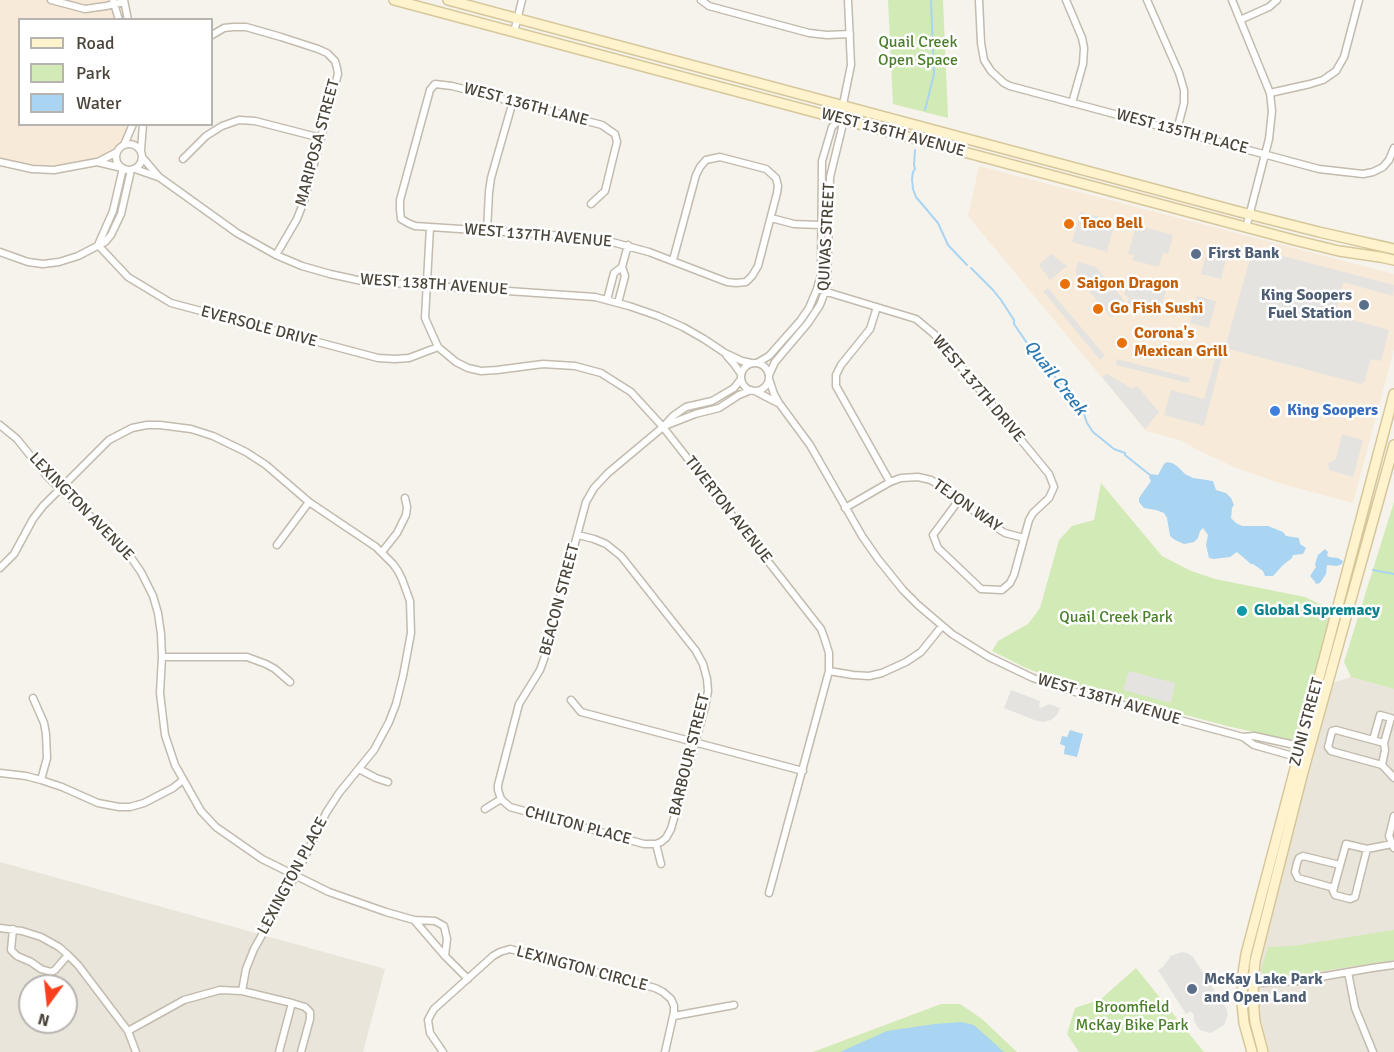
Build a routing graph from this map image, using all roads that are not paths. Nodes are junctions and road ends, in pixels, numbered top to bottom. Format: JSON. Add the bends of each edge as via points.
{"nodes":[{"id":1,"x":51,"y":0,"type":"edge"},
{"id":2,"x":394,"y":0,"type":"edge"},
{"id":3,"x":448,"y":0,"type":"edge"},
{"id":4,"x":522,"y":0,"type":"edge"},
{"id":5,"x":701,"y":0,"type":"edge"},
{"id":6,"x":848,"y":0,"type":"edge"},
{"id":7,"x":980,"y":0,"type":"edge"},
{"id":8,"x":1066,"y":0,"type":"edge"},
{"id":9,"x":1147,"y":0,"type":"edge"},
{"id":10,"x":1232,"y":0,"type":"edge"},
{"id":11,"x":1277,"y":0,"type":"edge"},
{"id":12,"x":1359,"y":0,"type":"edge"},
{"id":13,"x":124,"y":1,"type":"edge"},
{"id":14,"x":114,"y":2,"type":"edge"},
{"id":15,"x":118,"y":18,"type":"edge"},
{"id":16,"x":128,"y":18,"type":"edge"},
{"id":17,"x":517,"y":19,"type":"junction"},
{"id":18,"x":1240,"y":20,"type":"junction"},
{"id":19,"x":514,"y":32,"type":"junction"},
{"id":20,"x":213,"y":34,"type":"edge"},
{"id":21,"x":850,"y":34,"type":"junction"},
{"id":22,"x":435,"y":84,"type":"joint"},
{"id":23,"x":1270,"y":93,"type":"junction"},
{"id":24,"x":513,"y":101,"type":"junction"},
{"id":25,"x":1072,"y":103,"type":"junction"},
{"id":26,"x":843,"y":106,"type":"junction"},
{"id":27,"x":840,"y":119,"type":"junction"},
{"id":28,"x":132,"y":126,"type":"edge"},
{"id":29,"x":142,"y":126,"type":"edge"},
{"id":30,"x":1177,"y":130,"type":"junction"},
{"id":31,"x":321,"y":138,"type":"junction"},
{"id":32,"x":124,"y":145,"type":"junction"},
{"id":33,"x":1394,"y":148,"type":"edge"},
{"id":34,"x":117,"y":152,"type":"junction"},
{"id":35,"x":141,"y":154,"type":"junction"},
{"id":36,"x":1266,"y":154,"type":"junction"},
{"id":37,"x":183,"y":159,"type":"dead end"},
{"id":38,"x":0,"y":162,"type":"edge"},
{"id":39,"x":97,"y":162,"type":"junction"},
{"id":40,"x":122,"y":168,"type":"junction"},
{"id":41,"x":133,"y":169,"type":"junction"},
{"id":42,"x":159,"y":177,"type":"junction"},
{"id":43,"x":591,"y":204,"type":"dead end"},
{"id":44,"x":1250,"y":215,"type":"junction"},
{"id":45,"x":771,"y":218,"type":"junction"},
{"id":46,"x":820,"y":225,"type":"junction"},
{"id":47,"x":430,"y":227,"type":"junction"},
{"id":48,"x":1246,"y":228,"type":"junction"},
{"id":49,"x":487,"y":231,"type":"junction"},
{"id":50,"x":628,"y":245,"type":"junction"},
{"id":51,"x":98,"y":246,"type":"junction"},
{"id":52,"x":1394,"y":249,"type":"edge"},
{"id":53,"x":0,"y":252,"type":"edge"},
{"id":54,"x":276,"y":255,"type":"junction"},
{"id":55,"x":673,"y":260,"type":"junction"},
{"id":56,"x":1394,"y":260,"type":"edge"},
{"id":57,"x":622,"y":267,"type":"junction"},
{"id":58,"x":427,"y":286,"type":"junction"},
{"id":59,"x":817,"y":289,"type":"junction"},
{"id":60,"x":825,"y":292,"type":"junction"},
{"id":61,"x":607,"y":300,"type":"junction"},
{"id":62,"x":618,"y":303,"type":"junction"},
{"id":63,"x":877,"y":307,"type":"junction"},
{"id":64,"x":438,"y":347,"type":"junction"},
{"id":65,"x":724,"y":353,"type":"junction"},
{"id":66,"x":754,"y":363,"type":"junction"},
{"id":67,"x":741,"y":377,"type":"junction"},
{"id":68,"x":769,"y":377,"type":"junction"},
{"id":69,"x":752,"y":390,"type":"junction"},
{"id":70,"x":1394,"y":394,"type":"edge"},
{"id":71,"x":779,"y":403,"type":"junction"},
{"id":72,"x":0,"y":425,"type":"edge"},
{"id":73,"x":663,"y":427,"type":"junction"},
{"id":74,"x":1394,"y":445,"type":"edge"},
{"id":75,"x":890,"y":482,"type":"junction"},
{"id":76,"x":60,"y":489,"type":"junction"},
{"id":77,"x":405,"y":498,"type":"dead end"},
{"id":78,"x":959,"y":500,"type":"junction"},
{"id":79,"x":309,"y":502,"type":"junction"},
{"id":80,"x":845,"y":508,"type":"junction"},
{"id":81,"x":578,"y":535,"type":"junction"},
{"id":82,"x":1024,"y":538,"type":"junction"},
{"id":83,"x":277,"y":545,"type":"dead end"},
{"id":84,"x":382,"y":552,"type":"junction"},
{"id":85,"x":1355,"y":563,"type":"junction"},
{"id":86,"x":0,"y":568,"type":"edge"},
{"id":87,"x":942,"y":626,"type":"junction"},
{"id":88,"x":162,"y":657,"type":"junction"},
{"id":89,"x":829,"y":671,"type":"junction"},
{"id":90,"x":290,"y":682,"type":"dead end"},
{"id":91,"x":33,"y":698,"type":"dead end"},
{"id":92,"x":571,"y":700,"type":"dead end"},
{"id":93,"x":1243,"y":737,"type":"junction"},
{"id":94,"x":1373,"y":740,"type":"junction"},
{"id":95,"x":694,"y":742,"type":"junction"},
{"id":96,"x":1384,"y":743,"type":"junction"},
{"id":97,"x":1306,"y":748,"type":"junction"},
{"id":98,"x":1303,"y":758,"type":"junction"},
{"id":99,"x":1382,"y":765,"type":"junction"},
{"id":100,"x":359,"y":769,"type":"junction"},
{"id":101,"x":802,"y":771,"type":"junction"},
{"id":102,"x":0,"y":773,"type":"edge"},
{"id":103,"x":1394,"y":778,"type":"edge"},
{"id":104,"x":42,"y":780,"type":"junction"},
{"id":105,"x":183,"y":780,"type":"junction"},
{"id":106,"x":388,"y":782,"type":"dead end"},
{"id":107,"x":501,"y":799,"type":"junction"},
{"id":108,"x":485,"y":809,"type":"dead end"},
{"id":109,"x":1394,"y":816,"type":"edge"},
{"id":110,"x":656,"y":844,"type":"junction"},
{"id":111,"x":1393,"y":846,"type":"edge"},
{"id":112,"x":1367,"y":849,"type":"junction"},
{"id":113,"x":661,"y":864,"type":"dead end"},
{"id":114,"x":1340,"y":865,"type":"junction"},
{"id":115,"x":296,"y":875,"type":"junction"},
{"id":116,"x":1334,"y":888,"type":"junction"},
{"id":117,"x":769,"y":893,"type":"dead end"},
{"id":118,"x":414,"y":920,"type":"junction"},
{"id":119,"x":0,"y":928,"type":"edge"},
{"id":120,"x":13,"y":929,"type":"junction"},
{"id":121,"x":68,"y":955,"type":"junction"},
{"id":122,"x":445,"y":956,"type":"junction"},
{"id":123,"x":1394,"y":965,"type":"edge"},
{"id":124,"x":1348,"y":972,"type":"junction"},
{"id":125,"x":468,"y":979,"type":"junction"},
{"id":126,"x":1253,"y":983,"type":"junction"},
{"id":127,"x":1242,"y":984,"type":"junction"},
{"id":128,"x":242,"y":991,"type":"junction"},
{"id":129,"x":292,"y":1003,"type":"junction"},
{"id":130,"x":734,"y":1005,"type":"dead end"},
{"id":131,"x":674,"y":1016,"type":"junction"},
{"id":132,"x":128,"y":1031,"type":"junction"},
{"id":133,"x":136,"y":1052,"type":"edge"},
{"id":134,"x":279,"y":1052,"type":"edge"},
{"id":135,"x":301,"y":1052,"type":"edge"},
{"id":136,"x":443,"y":1052,"type":"edge"},
{"id":137,"x":665,"y":1052,"type":"edge"},
{"id":138,"x":1252,"y":1052,"type":"edge"},
{"id":139,"x":1263,"y":1052,"type":"edge"},
{"id":140,"x":1373,"y":1052,"type":"edge"}],
"edges":[{"from":1,"to":14,"type":"street","via":[[85,9]]},
{"from":2,"to":19,"type":"main road","name":"WEST 136TH AVENUE"},
{"from":3,"to":17,"type":"main road","name":"WEST 136TH AVENUE"},
{"from":4,"to":17,"type":"street"},
{"from":5,"to":21,"type":"street","via":[[709,6],[809,33]]},
{"from":6,"to":21,"type":"street","name":"QUIVAS STREET"},
{"from":7,"to":25,"type":"street","name":"WEST 135TH PLACE","via":[[982,49],[991,71],[1010,86]]},
{"from":8,"to":25,"type":"street","via":[[1084,48]]},
{"from":9,"to":30,"type":"street","via":[[1184,90]]},
{"from":10,"to":18,"type":"street"},
{"from":11,"to":18,"type":"street"},
{"from":12,"to":23,"type":"street","via":[[1344,57],[1336,70],[1323,80]]},
{"from":13,"to":14,"type":"street"},
{"from":13,"to":16,"type":"street"},
{"from":14,"to":15,"type":"street"},
{"from":17,"to":19,"type":"street"},
{"from":17,"to":26,"type":"main road","name":"WEST 136TH AVENUE"},
{"from":18,"to":23,"type":"street"},
{"from":19,"to":27,"type":"main road","name":"WEST 136TH AVENUE"},
{"from":20,"to":31,"type":"street","name":"MARIPOSA STREET","via":[[224,28],[246,27],[327,53],[338,74]]},
{"from":21,"to":26,"type":"street","name":"QUIVAS STREET","via":[[851,71]]},
{"from":22,"to":24,"type":"street","name":"WEST 136TH LANE"},
{"from":22,"to":47,"type":"street","name":"WEST 137TH AVENUE","via":[[427,99],[400,200],[401,219],[415,226]]},
{"from":23,"to":36,"type":"street","via":[[1272,120]]},
{"from":24,"to":43,"type":"street","name":"WEST 136TH LANE","via":[[602,125],[615,135],[617,142],[605,191]]},
{"from":24,"to":49,"type":"street","via":[[491,178]]},
{"from":25,"to":30,"type":"street","name":"WEST 135TH PLACE"},
{"from":26,"to":27,"type":"street","name":"QUIVAS STREET"},
{"from":26,"to":44,"type":"main road","name":"WEST 136TH AVENUE"},
{"from":27,"to":46,"type":"street","name":"QUIVAS STREET","via":[[832,127],[822,162]]},
{"from":27,"to":48,"type":"main road","name":"WEST 136TH AVENUE"},
{"from":27,"to":60,"type":"street","name":"QUIVAS STREET","via":[[842,129],[830,177]]},
{"from":28,"to":32,"type":"street"},
{"from":29,"to":35,"type":"street"},
{"from":30,"to":36,"type":"street","name":"WEST 135TH PLACE"},
{"from":31,"to":37,"type":"street","via":[[239,120],[206,136]]},
{"from":31,"to":54,"type":"street","name":"MARIPOSA STREET","via":[[304,201]]},
{"from":32,"to":34,"type":"street"},
{"from":32,"to":35,"type":"street","via":[[135,145]]},
{"from":33,"to":36,"type":"street","name":"WEST 135TH PLACE","via":[[1389,160],[1378,170],[1363,174],[1319,169]]},
{"from":34,"to":39,"type":"street"},
{"from":34,"to":40,"type":"street"},
{"from":35,"to":41,"type":"street","via":[[141,164]]},
{"from":35,"to":42,"type":"street","name":"WEST 138TH AVENUE"},
{"from":36,"to":44,"type":"street"},
{"from":38,"to":39,"type":"street","via":[[54,170]]},
{"from":39,"to":40,"type":"street"},
{"from":40,"to":41,"type":"street"},
{"from":40,"to":51,"type":"street","via":[[112,211]]},
{"from":41,"to":42,"type":"street","name":"WEST 138TH AVENUE"},
{"from":41,"to":51,"type":"street","via":[[121,214],[111,235]]},
{"from":42,"to":54,"type":"street","name":"WEST 138TH AVENUE","via":[[237,233]]},
{"from":44,"to":48,"type":"street"},
{"from":44,"to":52,"type":"main road","name":"WEST 136TH AVENUE"},
{"from":45,"to":46,"type":"street"},
{"from":45,"to":55,"type":"street","name":"WEST 137TH AVENUE","via":[[758,266],[746,282],[727,282]]},
{"from":45,"to":55,"type":"street","via":[[778,186],[771,173],[720,157],[706,160],[696,175]]},
{"from":46,"to":59,"type":"street","name":"QUIVAS STREET","via":[[821,275]]},
{"from":47,"to":49,"type":"street","name":"WEST 137TH AVENUE"},
{"from":47,"to":58,"type":"street","name":"TIVERTON AVENUE"},
{"from":48,"to":56,"type":"main road","name":"WEST 136TH AVENUE"},
{"from":49,"to":50,"type":"street","name":"WEST 137TH AVENUE"},
{"from":50,"to":55,"type":"street","name":"WEST 137TH AVENUE"},
{"from":50,"to":57,"type":"street"},
{"from":51,"to":53,"type":"street","via":[[78,256],[43,264]]},
{"from":51,"to":64,"type":"street","name":"EVERSOLE DRIVE","via":[[128,277],[171,303],[378,358],[409,358]]},
{"from":54,"to":58,"type":"street","name":"WEST 138TH AVENUE","via":[[362,281]]},
{"from":57,"to":61,"type":"street","via":[[614,273]]},
{"from":57,"to":62,"type":"street","via":[[625,276]]},
{"from":58,"to":61,"type":"street","name":"WEST 138TH AVENUE"},
{"from":58,"to":64,"type":"street","name":"TIVERTON AVENUE","via":[[425,318]]},
{"from":59,"to":60,"type":"street","name":"WEST 137TH DRIVE"},
{"from":59,"to":66,"type":"street","name":"QUIVAS STREET","via":[[800,321],[769,356]]},
{"from":60,"to":63,"type":"street","name":"WEST 137TH DRIVE"},
{"from":60,"to":68,"type":"street","name":"QUIVAS STREET","via":[[808,323],[775,362]]},
{"from":61,"to":62,"type":"street","name":"WEST 138TH AVENUE"},
{"from":62,"to":65,"type":"street","name":"WEST 138TH AVENUE","via":[[683,327]]},
{"from":63,"to":75,"type":"street","via":[[870,330],[840,365],[836,386]]},
{"from":63,"to":82,"type":"street","name":"WEST 137TH DRIVE","via":[[916,319],[934,334],[1049,474],[1054,487],[1049,498],[1033,513]]},
{"from":64,"to":73,"type":"street","name":"TIVERTON AVENUE","via":[[456,362],[481,371],[543,364],[601,373],[631,392]]},
{"from":65,"to":66,"type":"street","name":"WEST 138TH AVENUE"},
{"from":65,"to":67,"type":"street","name":"WEST 138TH AVENUE"},
{"from":66,"to":67,"type":"street","via":[[744,368]]},
{"from":66,"to":68,"type":"street","via":[[765,367]]},
{"from":67,"to":69,"type":"street","via":[[744,386]]},
{"from":67,"to":73,"type":"street","name":"BEACON STREET","via":[[734,388],[712,401],[686,407]]},
{"from":68,"to":69,"type":"street","via":[[762,389]]},
{"from":68,"to":71,"type":"street","name":"WEST 138TH AVENUE"},
{"from":69,"to":71,"type":"street","name":"WEST 138TH AVENUE"},
{"from":69,"to":73,"type":"street","name":"BEACON STREET","via":[[719,408]]},
{"from":70,"to":85,"type":"main road","name":"ZUNI STREET"},
{"from":71,"to":80,"type":"street","name":"WEST 138TH AVENUE","via":[[810,445]]},
{"from":72,"to":76,"type":"street","name":"LEXINGTON AVENUE"},
{"from":73,"to":81,"type":"street","name":"BEACON STREET","via":[[594,488],[586,502]]},
{"from":73,"to":89,"type":"street","name":"TIVERTON AVENUE","via":[[821,629],[829,653]]},
{"from":74,"to":85,"type":"main road","name":"ZUNI STREET"},
{"from":75,"to":78,"type":"street","name":"TEJON WAY","via":[[910,476],[924,478]]},
{"from":75,"to":80,"type":"street","name":"TEJON WAY"},
{"from":76,"to":79,"type":"street","name":"LEXINGTON PLACE","via":[[114,436],[132,428],[160,425],[191,429],[238,447]]},
{"from":76,"to":86,"type":"street","name":"LEXINGTON PLACE","via":[[33,519],[10,559]]},
{"from":76,"to":88,"type":"street","name":"LEXINGTON AVENUE","via":[[116,538],[141,572],[158,613]]},
{"from":77,"to":84,"type":"street","via":[[406,515]]},
{"from":78,"to":82,"type":"street","name":"TEJON WAY","via":[[1005,533]]},
{"from":78,"to":82,"type":"street","via":[[933,535],[938,548],[981,589],[1002,590],[1010,583]]},
{"from":79,"to":83,"type":"street"},
{"from":79,"to":84,"type":"street","name":"LEXINGTON PLACE"},
{"from":80,"to":87,"type":"street","name":"WEST 138TH AVENUE","via":[[888,573]]},
{"from":81,"to":95,"type":"street","name":"BARBOUR STREET","via":[[606,544],[621,556],[696,651],[708,691]]},
{"from":81,"to":107,"type":"street","name":"BEACON STREET","via":[[544,659],[519,704],[498,785]]},
{"from":84,"to":100,"type":"street","name":"LEXINGTON PLACE","via":[[398,571],[407,591],[411,633],[396,704],[381,740]]},
{"from":85,"to":97,"type":"main road","name":"ZUNI STREET"},
{"from":87,"to":89,"type":"street","via":[[921,652],[882,673],[869,676]]},
{"from":87,"to":93,"type":"street","name":"WEST 138TH AVENUE","via":[[983,654],[1033,678]]},
{"from":88,"to":90,"type":"street","via":[[247,657],[275,669]]},
{"from":88,"to":105,"type":"street","name":"LEXINGTON AVENUE","via":[[160,693],[165,735]]},
{"from":89,"to":101,"type":"street","name":"TIVERTON AVENUE"},
{"from":91,"to":104,"type":"street","via":[[46,734],[47,758]]},
{"from":92,"to":95,"type":"street","via":[[581,712]]},
{"from":93,"to":97,"type":"street","name":"WEST 138TH AVENUE"},
{"from":93,"to":98,"type":"street","name":"WEST 138TH AVENUE","via":[[1254,745]]},
{"from":94,"to":96,"type":"street"},
{"from":94,"to":96,"type":"street","via":[[1380,715],[1391,718]]},
{"from":94,"to":99,"type":"street","via":[[1336,730],[1332,731],[1328,747]]},
{"from":95,"to":101,"type":"street"},
{"from":95,"to":110,"type":"street","name":"BARBOUR STREET","via":[[671,829]]},
{"from":96,"to":99,"type":"street"},
{"from":97,"to":98,"type":"main road","name":"ZUNI STREET"},
{"from":98,"to":126,"type":"main road","name":"ZUNI STREET"},
{"from":98,"to":127,"type":"main road","name":"ZUNI STREET","via":[[1246,954]]},
{"from":99,"to":103,"type":"street"},
{"from":100,"to":106,"type":"street"},
{"from":100,"to":115,"type":"street","name":"LEXINGTON PLACE","via":[[326,813]]},
{"from":101,"to":117,"type":"street","name":"TIVERTON AVENUE"},
{"from":102,"to":104,"type":"street"},
{"from":104,"to":105,"type":"street","via":[[98,803],[130,807]]},
{"from":105,"to":115,"type":"street","name":"LEXINGTON AVENUE","via":[[201,811],[216,827],[262,859]]},
{"from":107,"to":108,"type":"street"},
{"from":107,"to":110,"type":"street","name":"CHILTON PLACE","via":[[519,810]]},
{"from":109,"to":111,"type":"street","via":[[1389,836]]},
{"from":110,"to":113,"type":"street"},
{"from":111,"to":112,"type":"street"},
{"from":112,"to":114,"type":"street","via":[[1346,844]]},
{"from":112,"to":116,"type":"street","via":[[1356,897],[1335,895]]},
{"from":114,"to":116,"type":"street"},
{"from":114,"to":116,"type":"street","via":[[1303,856],[1297,863],[1298,878]]},
{"from":115,"to":118,"type":"street","name":"LEXINGTON AVENUE","via":[[352,901]]},
{"from":115,"to":128,"type":"street","name":"LEXINGTON PLACE","via":[[254,949]]},
{"from":118,"to":122,"type":"street"},
{"from":118,"to":122,"type":"street","name":"LEXINGTON AVENUE","via":[[435,921],[444,926]]},
{"from":119,"to":120,"type":"street"},
{"from":120,"to":121,"type":"street","via":[[40,937]]},
{"from":120,"to":121,"type":"street","via":[[11,950],[41,969],[55,970]]},
{"from":121,"to":132,"type":"street"},
{"from":122,"to":125,"type":"street"},
{"from":123,"to":124,"type":"street"},
{"from":124,"to":126,"type":"street","via":[[1297,981]]},
{"from":124,"to":140,"type":"street","via":[[1355,1008]]},
{"from":125,"to":131,"type":"street","name":"LEXINGTON CIRCLE","via":[[500,952],[515,949],[660,990],[671,999]]},
{"from":125,"to":136,"type":"street","name":"LEXINGTON CIRCLE","via":[[434,1009],[428,1020],[430,1033]]},
{"from":126,"to":127,"type":"street"},
{"from":126,"to":139,"type":"main road","name":"ZUNI STREET","via":[[1255,1022]]},
{"from":127,"to":138,"type":"main road","name":"ZUNI STREET","via":[[1244,1023]]},
{"from":128,"to":129,"type":"street"},
{"from":128,"to":132,"type":"street","via":[[220,990],[184,1000]]},
{"from":129,"to":134,"type":"street"},
{"from":129,"to":135,"type":"street","via":[[310,1012]]},
{"from":130,"to":131,"type":"street"},
{"from":131,"to":137,"type":"street"},
{"from":132,"to":133,"type":"street"}]}
